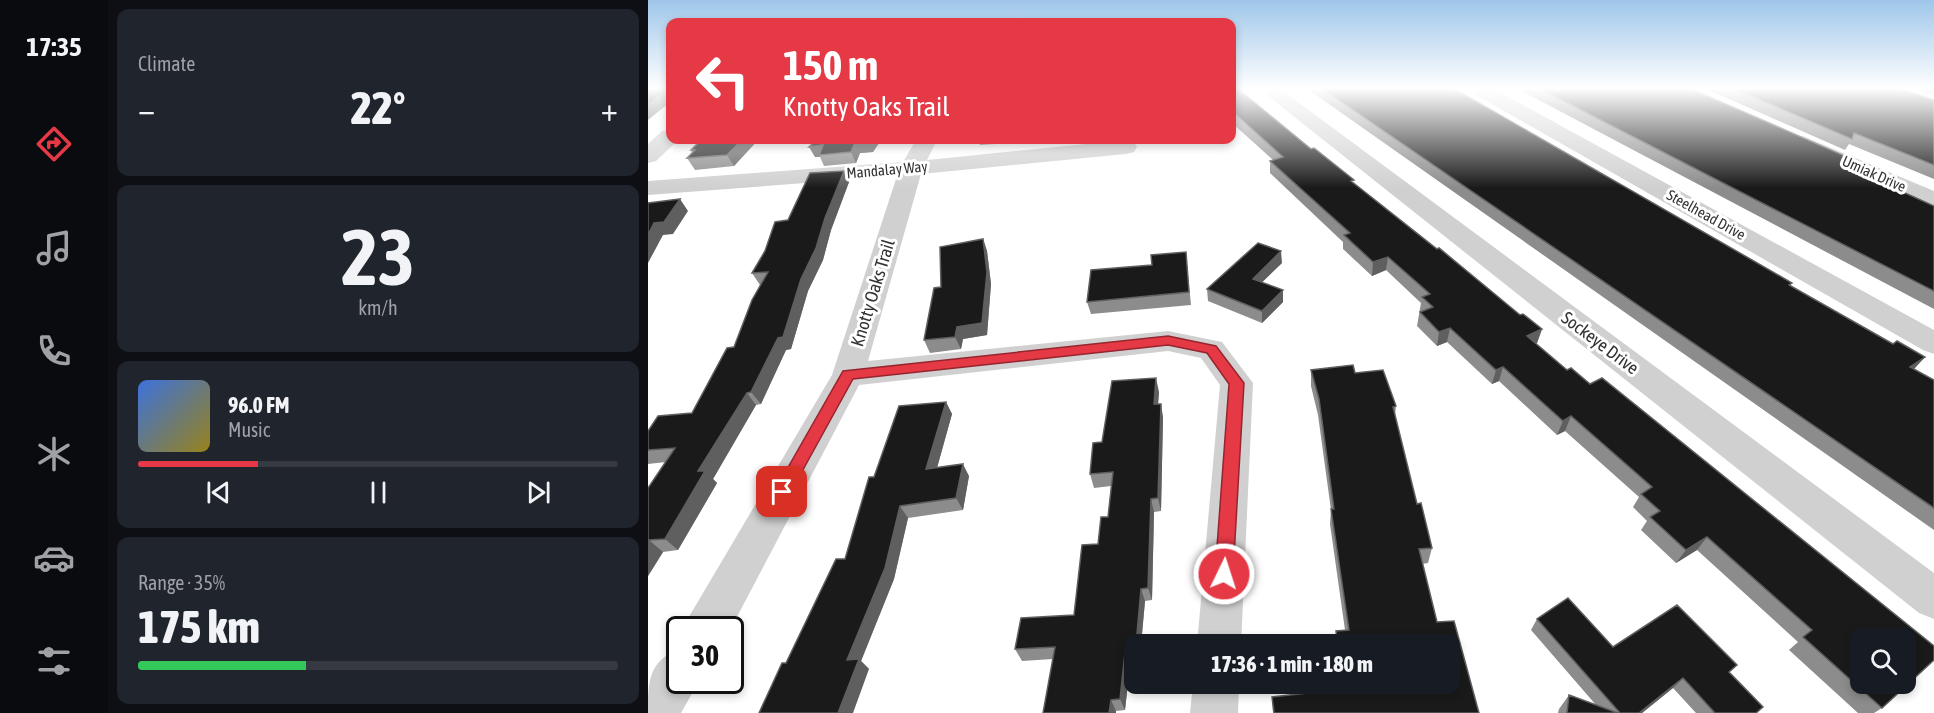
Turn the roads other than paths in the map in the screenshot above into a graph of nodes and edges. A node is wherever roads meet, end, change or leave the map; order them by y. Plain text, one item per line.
1 (1310, 121) edge
2 (1538, 121) edge
3 (1781, 131) edge
4 (666, 140) edge
5 (924, 144) edge
6 (1126, 147) dead end
7 (648, 156) edge
8 (911, 168) junction
9 (648, 188) edge
10 (1934, 200) edge
11 (1934, 343) edge
12 (848, 375) junction
13 (1934, 599) edge
14 (714, 616) edge
15 (1220, 634) edge
16 (666, 693) edge
17 (1215, 694) edge
18 (653, 713) edge
19 (1214, 713) edge

1 - 13 street, Sockeye Drive
2 - 11 street, Steelhead Drive
3 - 10 street, Umiak Drive
4 - 7 street
5 - 8 street, Knotty Oaks Trail
6 - 8 street, Mandalay Way
8 - 9 street, Mandalay Way
8 - 12 street, Knotty Oaks Trail
12 - 14 street, Knotty Oaks Trail
12 - 15 street
16 - 18 street
17 - 19 street

